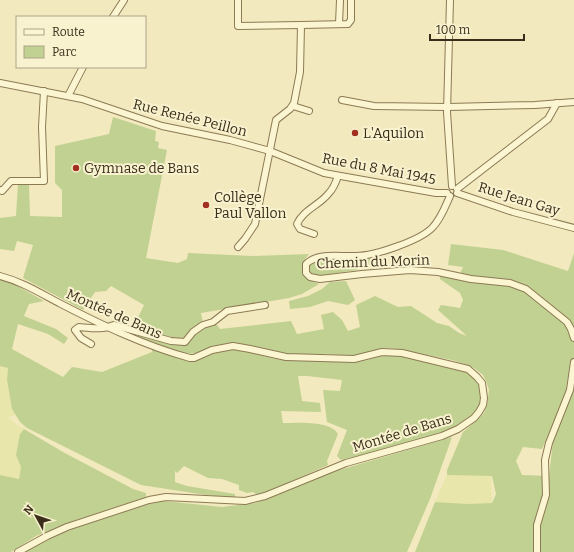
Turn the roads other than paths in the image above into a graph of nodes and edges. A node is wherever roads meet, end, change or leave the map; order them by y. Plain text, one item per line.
1 (124, 0) edge
2 (238, 0) edge
3 (340, 0) edge
4 (351, 0) edge
5 (450, 0) edge
6 (114, 16) edge
7 (339, 24) junction
8 (301, 25) junction
9 (82, 68) edge
10 (0, 83) edge
11 (44, 91) junction
12 (68, 96) junction
13 (342, 100) dead end
14 (574, 102) edge
15 (556, 104) junction
16 (292, 106) junction
17 (448, 107) junction
18 (310, 111) dead end
19 (270, 151) junction
20 (284, 157) joint
21 (338, 176) junction
22 (455, 189) junction
23 (0, 190) edge
24 (449, 195) junction
25 (574, 228) edge
26 (314, 234) dead end
27 (238, 247) dead end
28 (0, 276) edge
29 (265, 305) dead end
30 (109, 327) junction
31 (574, 338) edge
32 (91, 344) dead end
33 (574, 362) edge
34 (18, 552) edge
35 (537, 552) edge

1 - 6 street
2 - 8 street
3 - 7 street
4 - 7 street
5 - 17 street
7 - 8 street
8 - 16 street
9 - 12 street
10 - 11 street, Rue Renée Peillon
11 - 12 street, Rue Renée Peillon
11 - 23 street
12 - 19 street, Rue Renée Peillon
13 - 17 street
14 - 15 street
15 - 17 street
15 - 22 street
16 - 18 street
16 - 19 street
17 - 22 street
19 - 20 street, Rue Renée Peillon
19 - 27 street
20 - 21 street, Rue du 8 Mai 1945
21 - 24 street, Rue du 8 Mai 1945
21 - 26 street
22 - 24 street
22 - 24 street
22 - 25 street, Rue Jean Gay
24 - 31 street, Chemin du Morin
28 - 30 street, Montée de Bans
29 - 30 street
30 - 32 street
30 - 34 street, Montée de Bans
33 - 35 street

